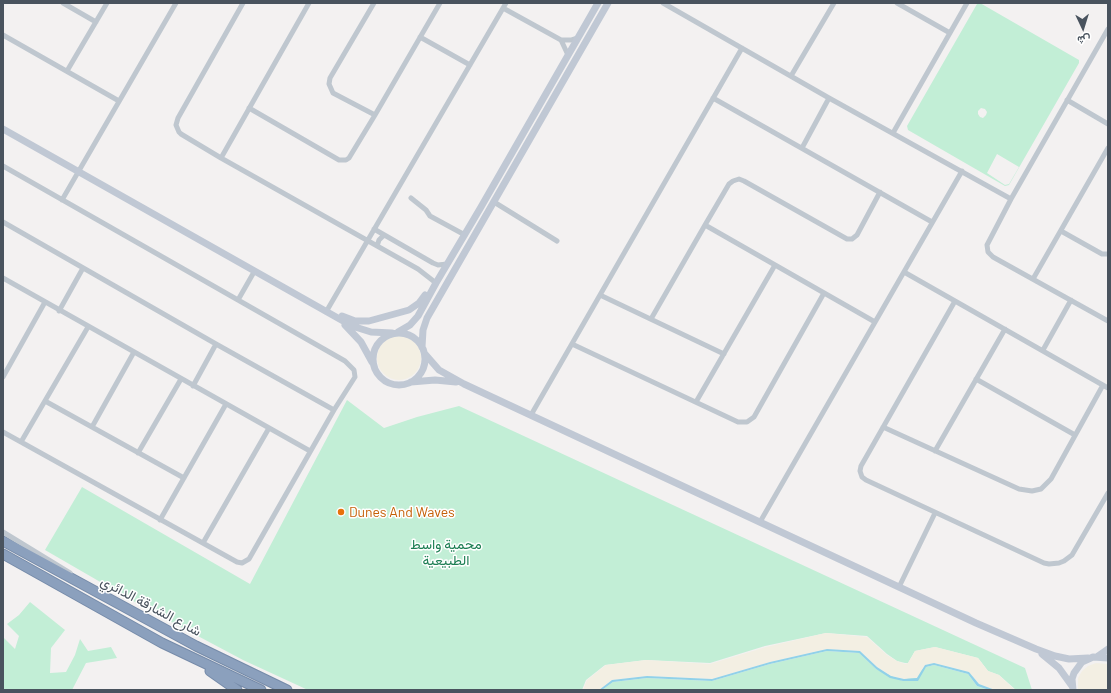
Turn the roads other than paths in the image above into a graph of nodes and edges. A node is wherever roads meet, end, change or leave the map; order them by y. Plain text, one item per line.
1 (63, 3) edge
2 (107, 3) edge
3 (176, 3) edge
4 (243, 3) edge
5 (309, 3) edge
6 (374, 3) edge
7 (440, 3) edge
8 (598, 3) edge
9 (608, 3) edge
10 (663, 3) edge
11 (834, 3) edge
12 (897, 3) edge
13 (967, 3) edge
14 (505, 6) edge
15 (96, 22) junction
16 (1108, 30) edge
17 (950, 33) junction
18 (3, 35) edge
19 (420, 37) junction
20 (578, 38) junction
21 (561, 40) junction
22 (742, 48) junction
23 (568, 55) junction
24 (470, 65) junction
25 (67, 71) junction
26 (791, 76) junction
27 (714, 98) junction
28 (829, 98) junction
29 (1067, 100) junction
30 (119, 101) junction
31 (249, 108) junction
32 (375, 115) junction
33 (1108, 124) edge
34 (3, 129) edge
35 (893, 133) junction
36 (802, 148) junction
37 (1108, 148) edge
38 (221, 158) junction
39 (3, 166) edge
40 (962, 171) junction
41 (78, 172) junction
42 (880, 192) junction
43 (411, 198) dead end
44 (1011, 199) junction
45 (62, 200) junction
46 (494, 202) junction
47 (481, 207) junction
48 (3, 222) edge
49 (932, 222) junction
50 (705, 225) junction
51 (374, 229) junction
52 (1061, 231) junction
53 (384, 235) junction
54 (465, 235) junction
55 (475, 235) junction
56 (557, 240) dead end
57 (367, 241) junction
58 (377, 246) junction
59 (1108, 254) edge
60 (447, 264) junction
61 (775, 265) junction
62 (83, 268) junction
63 (254, 272) junction
64 (904, 272) junction
65 (3, 278) edge
66 (1033, 279) junction
67 (434, 285) junction
68 (824, 293) junction
69 (600, 295) junction
70 (238, 300) junction
71 (1070, 300) junction
72 (955, 301) junction
73 (45, 302) junction
74 (59, 311) junction
75 (327, 312) junction
76 (338, 318) junction
77 (651, 319) junction
78 (1108, 321) edge
79 (875, 322) junction
80 (88, 327) junction
81 (1005, 329) junction
82 (395, 333) junction
83 (216, 344) junction
84 (572, 344) junction
85 (424, 350) junction
86 (1043, 350) junction
87 (134, 352) junction
88 (724, 354) junction
89 (373, 364) junction
90 (3, 377) edge
91 (181, 379) junction
92 (976, 379) junction
93 (410, 383) junction
94 (464, 384) junction
95 (193, 386) junction
96 (1106, 387) edge
97 (45, 401) junction
98 (696, 402) junction
99 (226, 404) junction
100 (334, 410) junction
101 (531, 415) junction
102 (92, 427) junction
103 (883, 427) junction
104 (268, 428) junction
105 (3, 432) edge
106 (1075, 435) junction
107 (21, 442) junction
108 (310, 451) junction
109 (935, 451) junction
110 (138, 453) junction
111 (184, 478) junction
112 (1108, 493) edge
113 (935, 513) junction
114 (160, 520) junction
115 (760, 522) junction
116 (3, 532) edge
117 (3, 541) edge
118 (203, 543) junction
119 (3, 554) edge
120 (899, 587) junction
121 (102, 596) junction
122 (1036, 649) junction
123 (1108, 649) edge
124 (1098, 656) junction
125 (1088, 658) junction
126 (1108, 658) edge
127 (204, 664) junction
128 (1073, 688) edge
129 (237, 690) edge
130 (261, 690) edge
131 (288, 690) edge

1 - 15 street
2 - 15 street
3 - 30 street
4 - 38 street
5 - 31 street
6 - 32 street
7 - 19 street
8 - 20 main road
9 - 46 main road
10 - 22 street
11 - 26 street
12 - 17 street
13 - 17 street
14 - 21 street
14 - 24 street
15 - 25 street
16 - 29 street
17 - 35 street
18 - 25 street
19 - 24 street
19 - 32 street
20 - 21 street
20 - 23 main road
21 - 23 street
22 - 26 street
22 - 27 street
23 - 47 main road
24 - 51 street
25 - 30 street
26 - 28 street
27 - 36 street
27 - 69 street
28 - 35 street
28 - 36 street
29 - 33 street
29 - 44 street
30 - 41 street
31 - 32 street
31 - 38 street
34 - 41 main road
35 - 40 street
36 - 42 street
37 - 52 street
38 - 57 street
39 - 45 street
40 - 44 street
40 - 49 street
41 - 45 street
41 - 63 main road
42 - 49 street
42 - 50 street
43 - 54 street
44 - 66 street
45 - 70 street
46 - 55 main road
46 - 56 street
47 - 54 main road
47 - 55 main road
48 - 62 street
49 - 64 street
50 - 61 street
50 - 77 street
51 - 53 street
51 - 57 street
52 - 59 street
52 - 66 street
53 - 58 street
53 - 60 street
54 - 60 main road
55 - 85 main road
57 - 58 street
57 - 75 street
58 - 67 street
60 - 67 main road
61 - 68 street
61 - 88 street
62 - 74 street
62 - 83 street
63 - 70 street
63 - 75 main road
64 - 72 street
64 - 79 street
65 - 73 street
66 - 71 street
67 - 75 main road
67 - 82 main road
68 - 79 street
68 - 98 street
69 - 77 street
69 - 84 street
70 - 100 street
71 - 78 street
71 - 86 street
72 - 81 street
72 - 103 street
73 - 74 street
73 - 90 street
74 - 80 street
75 - 76 main road
76 - 82 main road
76 - 89 main road
77 - 88 street
79 - 115 street
80 - 87 street
80 - 97 street
81 - 86 street
81 - 92 street
82 - 85 main road
82 - 89 main road
83 - 95 street
83 - 100 street
84 - 98 street
84 - 101 street
85 - 93 main road
85 - 94 main road
86 - 96 street
87 - 91 street
87 - 102 street
88 - 98 street
89 - 93 main road
91 - 95 street
91 - 110 street
92 - 106 street
92 - 109 street
93 - 94 main road
94 - 101 main road
95 - 99 street
96 - 106 street
97 - 102 street
97 - 107 street
99 - 104 street
99 - 111 street
100 - 108 street
101 - 115 main road
102 - 110 street
103 - 109 street
103 - 113 street
104 - 108 street
104 - 118 street
105 - 107 street
106 - 109 street
107 - 114 street
108 - 118 street
110 - 111 street
111 - 114 street
112 - 113 street
113 - 120 street
114 - 118 street
115 - 120 main road
116 - 121 street
117 - 121 highway, شارع الشارقة الدائري
119 - 127 highway, شارع الشارقة الدائري
120 - 122 main road
121 - 131 highway, شارع الشارقة الدائري
122 - 125 main road
122 - 128 main road
123 - 124 main road
124 - 125 main road
124 - 126 main road
125 - 128 main road
127 - 129 highway
127 - 130 highway, شارع الشارقة الدائري

